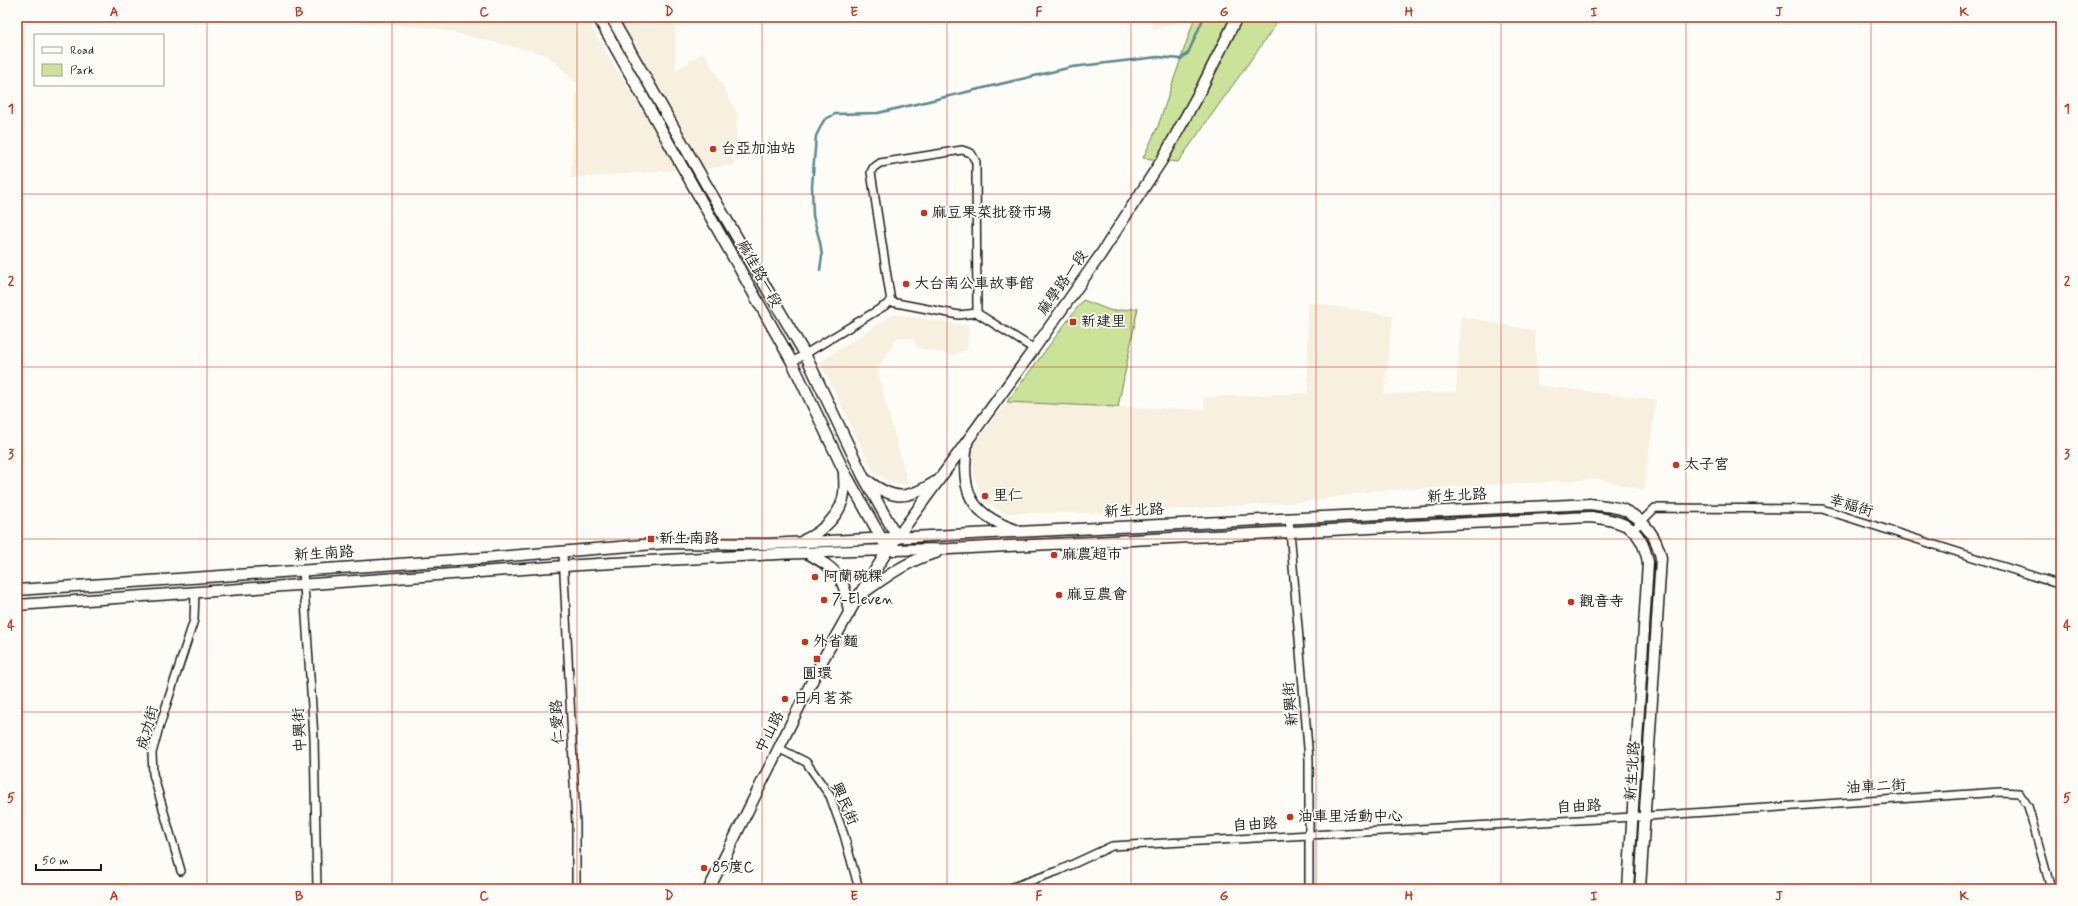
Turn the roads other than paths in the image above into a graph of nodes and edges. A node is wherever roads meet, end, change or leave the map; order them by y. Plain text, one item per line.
1 (598, 17) edge
2 (611, 17) edge
3 (1237, 17) edge
4 (891, 302) junction
5 (977, 313) junction
6 (1034, 349) junction
7 (805, 354) junction
8 (792, 362) junction
9 (967, 442) junction
10 (844, 471) junction
11 (864, 476) junction
12 (938, 480) junction
13 (1289, 518) junction
14 (1642, 521) junction
15 (1633, 530) junction
16 (1022, 532) junction
17 (1289, 532) junction
18 (881, 537) junction
19 (897, 537) junction
20 (799, 542) junction
21 (950, 549) junction
22 (888, 550) junction
23 (563, 553) junction
24 (807, 553) junction
25 (563, 566) junction
26 (303, 571) junction
27 (304, 585) junction
28 (2061, 585) edge
29 (17, 590) edge
30 (195, 592) junction
31 (859, 595) junction
32 (17, 605) edge
33 (849, 614) junction
34 (778, 748) junction
35 (1645, 816) junction
36 (1633, 817) junction
37 (1310, 834) junction
38 (181, 871) dead end
39 (317, 889) edge
40 (576, 889) edge
41 (709, 889) edge
42 (859, 889) edge
43 (1007, 889) edge
44 (1309, 889) edge
45 (1628, 889) edge
46 (1640, 889) edge
47 (2051, 889) edge

1 - 8 main road, 麻佳路一段
2 - 7 main road, 麻佳路一段
3 - 6 main road, 麻學路一段
4 - 5 street
4 - 5 street
4 - 7 street
5 - 6 street
6 - 9 main road, 麻學路一段
7 - 8 street
7 - 11 main road, 麻佳路一段
8 - 10 main road, 麻佳路一段
9 - 12 main road, 麻學路一段
9 - 16 main road
10 - 18 main road, 麻佳路一段
10 - 20 main road
11 - 12 main road
11 - 19 main road, 麻佳路一段
12 - 19 main road, 麻學路一段
13 - 14 main road, 新生北路
13 - 16 main road, 新生北路
13 - 17 street, 新興街
14 - 15 street, 幸福街
14 - 28 street, 幸福街
14 - 35 main road, 新生北路
15 - 17 main road, 新生北路
15 - 36 main road, 新生北路
16 - 19 main road, 新生北路
17 - 21 main road, 新生北路
17 - 37 street, 新興街
18 - 19 main road, 新生南路
18 - 20 main road, 新生南路
18 - 22 main road, 麻佳路一段
19 - 22 main road, 麻學路一段
20 - 23 main road, 新生南路
21 - 22 main road, 新生北路
21 - 31 main road
22 - 24 main road, 新生南路
22 - 31 main road, 中山路
23 - 25 street, 仁愛路
23 - 26 main road, 新生南路
24 - 25 main road, 新生南路
24 - 33 main road
25 - 27 main road, 新生南路
25 - 40 street, 仁愛路
26 - 27 street, 中興街
26 - 29 main road, 新生南路
27 - 30 main road, 新生南路
27 - 39 street, 中興街
30 - 32 main road, 新生南路
30 - 38 street, 成功街
31 - 33 main road, 中山路
33 - 34 main road, 中山路
34 - 41 main road, 中山路
34 - 42 street, 興民街
35 - 36 street, 油車二街
35 - 46 main road, 新生北路
35 - 47 street, 油車二街
36 - 37 street, 自由路
36 - 45 main road, 新生北路
37 - 43 street, 自由路
37 - 44 street, 新興街

